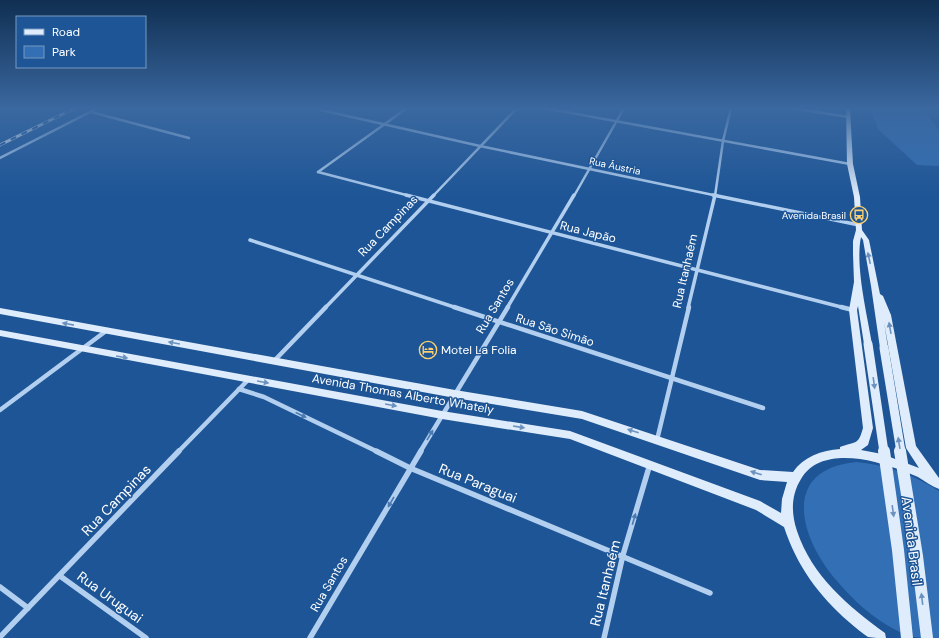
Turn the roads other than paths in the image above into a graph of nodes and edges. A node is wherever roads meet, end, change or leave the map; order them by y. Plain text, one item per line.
1 (40, 138) edge
2 (366, 138) edge
3 (444, 138) edge
4 (488, 138) edge
5 (607, 138) edge
6 (701, 138) edge
7 (724, 138) edge
8 (849, 138) edge
9 (723, 142) junction
10 (480, 146) junction
11 (0, 158) edge
12 (850, 164) junction
13 (589, 169) junction
14 (715, 195) junction
15 (428, 200) junction
16 (859, 228) junction
17 (552, 233) junction
18 (250, 240) dead end
19 (698, 268) junction
20 (356, 275) junction
21 (858, 282) junction
22 (875, 286) junction
23 (853, 310) junction
24 (0, 311) edge
25 (498, 322) junction
26 (106, 331) junction
27 (0, 333) edge
28 (83, 350) junction
29 (274, 361) junction
30 (671, 378) junction
31 (248, 380) junction
32 (239, 390) junction
33 (455, 394) junction
34 (763, 408) dead end
35 (0, 410) edge
36 (442, 415) junction
37 (657, 440) junction
38 (830, 454) junction
39 (650, 464) junction
40 (410, 468) junction
41 (794, 476) junction
42 (938, 483) edge
43 (788, 523) junction
44 (623, 556) junction
45 (60, 576) junction
46 (0, 587) edge
47 (710, 593) dead end
48 (28, 608) junction
49 (0, 636) edge
50 (146, 638) edge
51 (310, 638) edge
52 (604, 638) edge
53 (880, 638) edge
54 (907, 638) edge
55 (927, 638) edge

1 - 11 street
2 - 15 street, Rua Japão
3 - 10 street, Rua Áustria
4 - 10 street, Rua Campinas
5 - 13 street, Rua Santos
6 - 9 street
7 - 9 street, Rua Itanhaém
8 - 12 main road, Avenida Brasil
9 - 12 street
9 - 14 street, Rua Itanhaém
10 - 13 street, Rua Áustria
10 - 15 street, Rua Campinas
12 - 16 main road, Avenida Brasil
13 - 14 street, Rua Áustria
13 - 17 street, Rua Santos
14 - 16 street, Rua Áustria
14 - 19 street, Rua Itanhaém
15 - 17 street, Rua Japão
15 - 20 street, Rua Campinas
16 - 21 main road, Avenida Brasil
22 -> 16 main road, Avenida Brasil
17 - 19 street, Rua Japão
17 - 25 street, Rua Santos
18 - 20 street, Rua São Simão
19 - 23 street, Rua Japão
19 - 30 street, Rua Itanhaém
20 - 25 street, Rua São Simão
20 - 29 street, Rua Campinas
21 - 23 main road, Avenida Brasil
21 -> 54 main road, Avenida Brasil, bridge
42 -> 22 main road, Avenida Brasil
55 -> 22 main road, Avenida Brasil, bridge
23 - 38 main road, Avenida Brasil
26 -> 24 main road, Avenida Thomas Alberto Whately
25 - 30 street, Rua São Simão
25 - 33 street, Rua Santos
26 - 28 street
29 -> 26 main road, Avenida Thomas Alberto Whately
27 - 28 main road, Avenida Thomas Alberto Whately
28 -> 31 main road, Avenida Thomas Alberto Whately
28 - 35 street
29 - 33 main road, Avenida Thomas Alberto Whately
30 - 34 street, Rua São Simão
30 - 37 street, Rua Itanhaém
31 - 32 street, Rua Campinas
31 -> 36 main road, Avenida Thomas Alberto Whately
32 -> 40 street, Rua Paraguai
32 - 45 street, Rua Campinas
33 - 36 street, Rua Santos
37 -> 33 main road, Avenida Thomas Alberto Whately
36 -> 39 main road, Avenida Thomas Alberto Whately
40 -> 36 street, Rua Santos
41 -> 37 main road, Avenida Thomas Alberto Whately
38 - 41 main road
38 - 42 main road
39 - 43 main road, Avenida Thomas Alberto Whately
44 -> 39 street, Rua Itanhaém
40 - 44 street, Rua Paraguai
40 -> 51 street, Rua Santos
41 - 43 main road
43 - 53 main road
44 - 47 street, Rua Paraguai
44 - 52 street, Rua Itanhaém
45 - 48 street, Rua Campinas
45 - 50 street, Rua Uruguai
46 - 48 street
48 - 49 street, Rua Campinas

